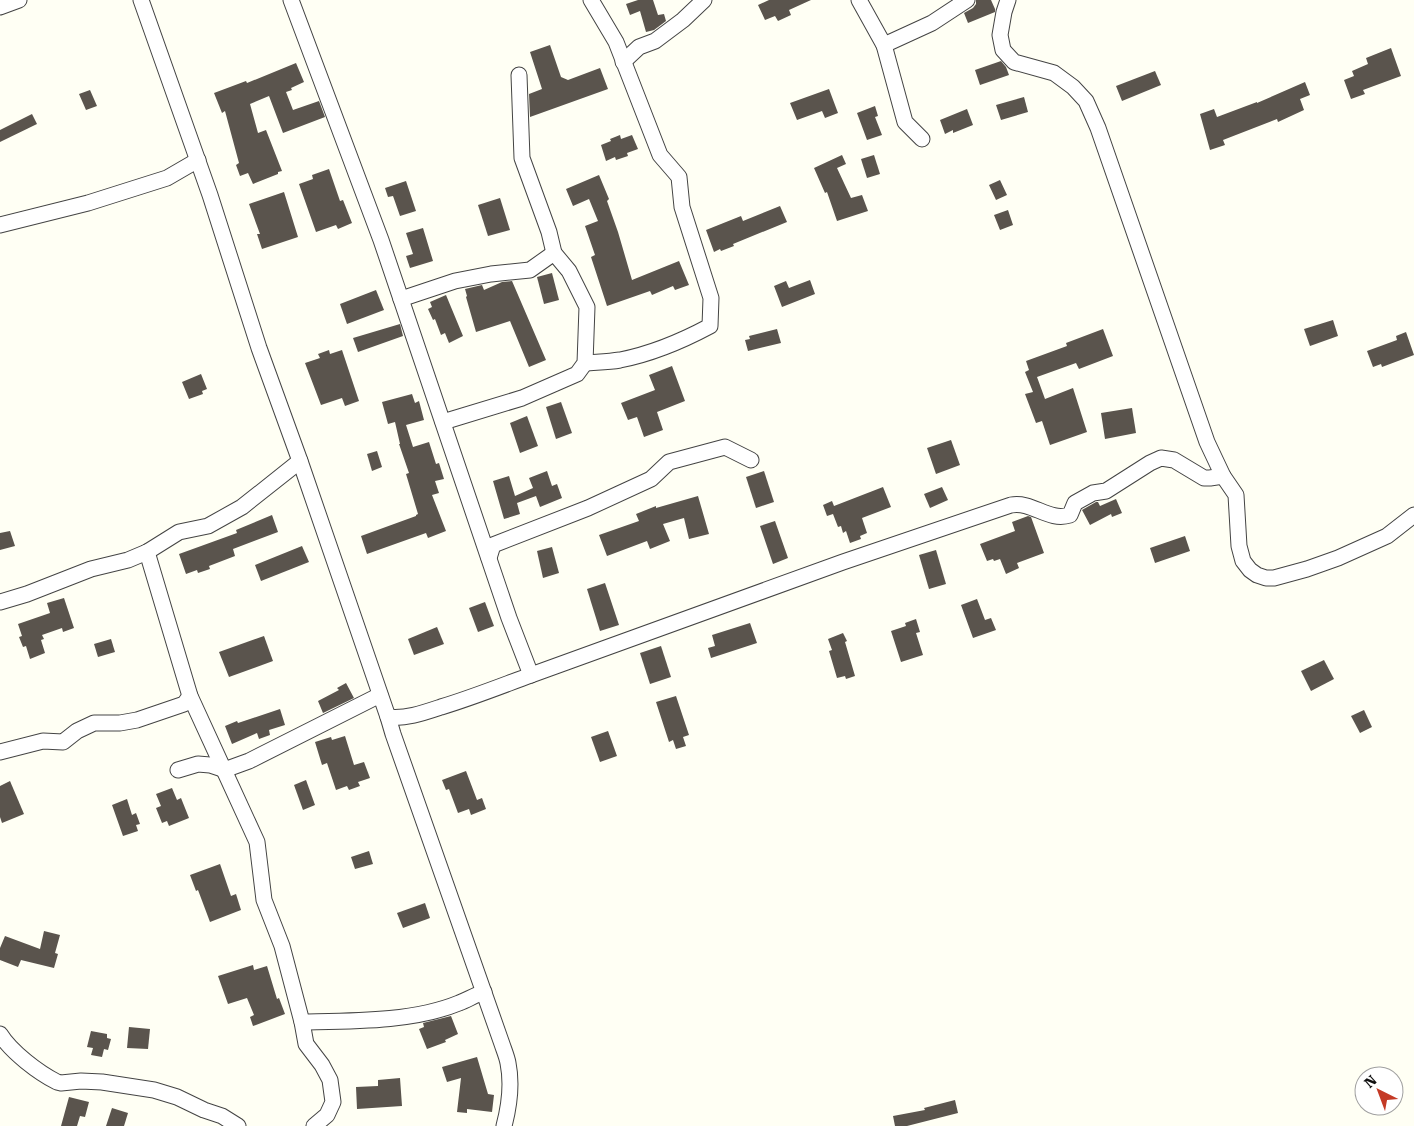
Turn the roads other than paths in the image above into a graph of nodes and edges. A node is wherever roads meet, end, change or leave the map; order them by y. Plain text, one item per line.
1 (19, 0) edge
2 (141, 0) edge
3 (291, 0) edge
4 (591, 0) edge
5 (704, 0) edge
6 (859, 0) edge
7 (967, 0) edge
8 (1008, 0) edge
9 (0, 7) edge
10 (884, 46) junction
11 (623, 62) junction
12 (519, 75) dead end
13 (922, 139) dead end
14 (198, 160) junction
15 (0, 225) edge
16 (554, 253) junction
17 (401, 299) junction
18 (585, 363) junction
19 (442, 422) junction
20 (751, 460) dead end
21 (300, 461) junction
22 (1223, 476) junction
23 (1414, 515) edge
24 (147, 552) junction
25 (489, 558) junction
26 (0, 602) edge
27 (531, 675) junction
28 (380, 695) junction
29 (190, 696) junction
30 (388, 717) junction
31 (0, 752) edge
32 (224, 769) junction
33 (178, 770) dead end
34 (484, 992) junction
35 (302, 1022) junction
36 (0, 1034) edge
37 (6, 1048) edge
38 (238, 1126) edge
39 (314, 1126) edge
40 (504, 1126) edge

1 - 9 street
2 - 14 street
3 - 17 street
4 - 11 street
5 - 11 street
6 - 10 street
7 - 10 street
8 - 22 street
10 - 13 street
11 - 18 street
12 - 16 street
14 - 15 street
14 - 21 street
16 - 17 street
16 - 18 street
17 - 19 street
18 - 19 street
19 - 25 street
20 - 25 street
21 - 24 street
21 - 28 street
22 - 23 street
22 - 27 street
24 - 26 street
24 - 29 street
25 - 27 street
27 - 30 street
28 - 30 street
28 - 32 street
29 - 31 street
29 - 32 street
30 - 34 street
32 - 33 street
32 - 35 street
34 - 35 street
34 - 40 street
35 - 39 street
36 - 37 street
37 - 38 street

